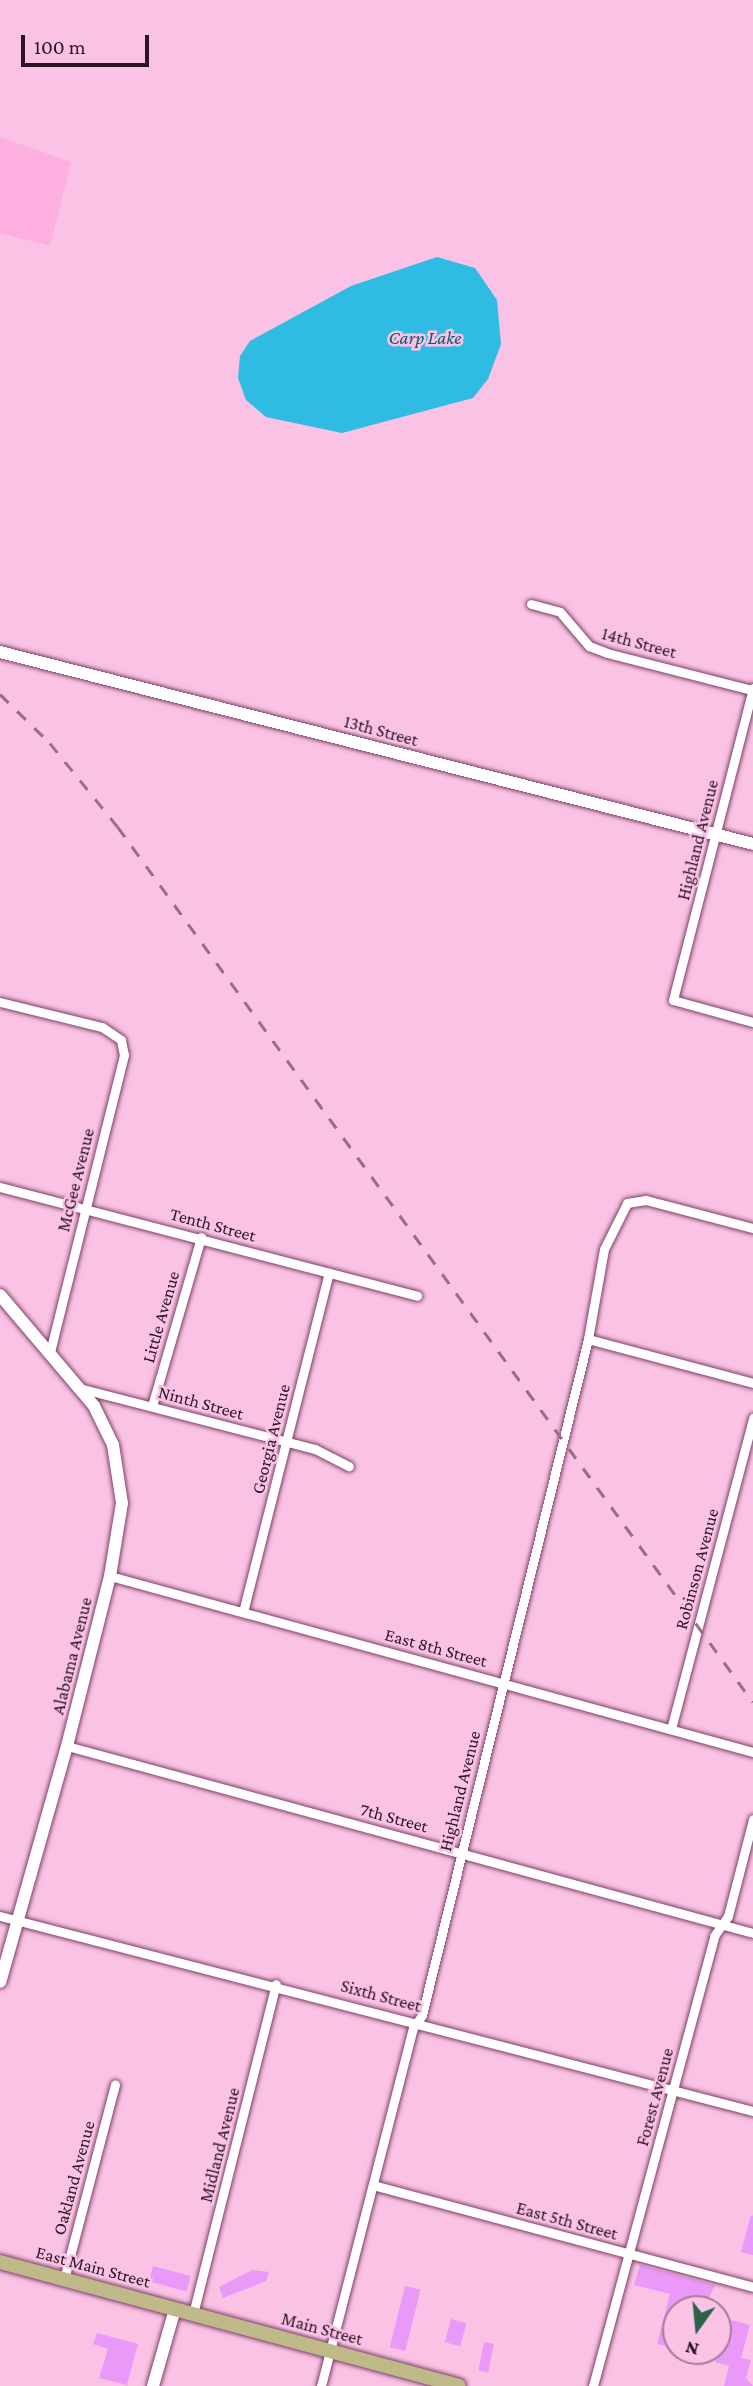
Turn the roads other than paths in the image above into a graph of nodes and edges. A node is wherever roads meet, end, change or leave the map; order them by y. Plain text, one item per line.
1 (531, 604) dead end
2 (0, 652) edge
3 (753, 689) edge
4 (716, 834) junction
5 (753, 844) edge
6 (0, 1002) edge
7 (753, 1022) edge
8 (0, 1187) edge
9 (86, 1209) junction
10 (753, 1227) edge
11 (201, 1237) junction
12 (329, 1273) junction
13 (0, 1295) edge
14 (417, 1296) dead end
15 (588, 1339) junction
16 (50, 1351) junction
17 (753, 1383) edge
18 (83, 1389) junction
19 (152, 1406) junction
20 (753, 1418) edge
21 (286, 1442) junction
22 (349, 1466) dead end
23 (110, 1576) junction
24 (243, 1612) junction
25 (502, 1682) junction
26 (671, 1729) junction
27 (67, 1745) junction
28 (753, 1752) edge
29 (753, 1819) edge
30 (461, 1853) junction
31 (0, 1916) edge
32 (18, 1921) junction
33 (722, 1925) junction
34 (753, 1933) edge
35 (0, 1982) edge
36 (276, 1984) junction
37 (418, 2021) junction
38 (115, 2085) dead end
39 (673, 2090) junction
40 (753, 2110) edge
41 (373, 2185) junction
42 (629, 2253) junction
43 (0, 2262) edge
44 (64, 2280) junction
45 (753, 2287) edge
46 (175, 2309) junction
47 (193, 2314) junction
48 (330, 2351) junction
49 (153, 2386) edge
50 (321, 2386) edge
51 (459, 2386) edge
52 (593, 2386) edge

1 - 3 street, 14th Street
2 - 4 street, 13th Street
3 - 4 street, Highland Avenue
4 - 5 street, 13th Street
4 - 7 street, Highland Avenue
6 - 9 street, McGee Avenue
8 - 9 street, Tenth Street
9 - 11 street, Tenth Street
9 - 16 street, McGee Avenue
10 - 15 street, Highland Avenue
11 - 12 street, Tenth Street
11 - 19 street, Little Avenue
12 - 14 street, Tenth Street
12 - 21 street, Georgia Avenue
13 - 16 street, Alabama Avenue
15 - 17 street
15 - 25 street, Highland Avenue
16 - 18 street, Alabama Avenue
18 - 19 street, Ninth Street
18 - 23 street, Alabama Avenue
19 - 21 street, Ninth Street
20 - 26 street, Robinson Avenue
21 - 22 street, Ninth Street
21 - 24 street, Georgia Avenue
23 - 24 street, East 8th Street
23 - 27 street, Alabama Avenue
24 - 25 street, East 8th Street
25 - 26 street, East 8th Street
25 - 30 street, Highland Avenue
26 - 28 street, East 8th Street
27 - 30 street, 7th Street
27 - 32 street, Alabama Avenue
29 - 33 street, Forest Avenue
30 - 33 street, 7th Street
30 - 37 street, Highland Avenue
31 - 32 street, Sixth Street
32 - 35 street, Alabama Avenue
32 - 36 street, Sixth Street
33 - 34 street, 7th Street
33 - 39 street, Forest Avenue
36 - 37 street, Sixth Street
36 - 47 street, Midland Avenue
37 - 39 street, Sixth Street
37 - 41 street, Highland Avenue
38 - 44 street, Oakland Avenue
39 - 40 street, Sixth Street
39 - 42 street, Forest Avenue
41 - 42 street, East 5th Street
41 - 48 street, Highland Avenue
42 - 45 street, East 5th Street
42 - 52 street, Forest Avenue
43 - 44 main road, East Main Street
44 - 46 main road, East Main Street
46 - 47 main road, Main Street
46 - 49 street
47 - 48 main road, Main Street
48 - 50 street, Highland Avenue
48 - 51 main road, Main Street

